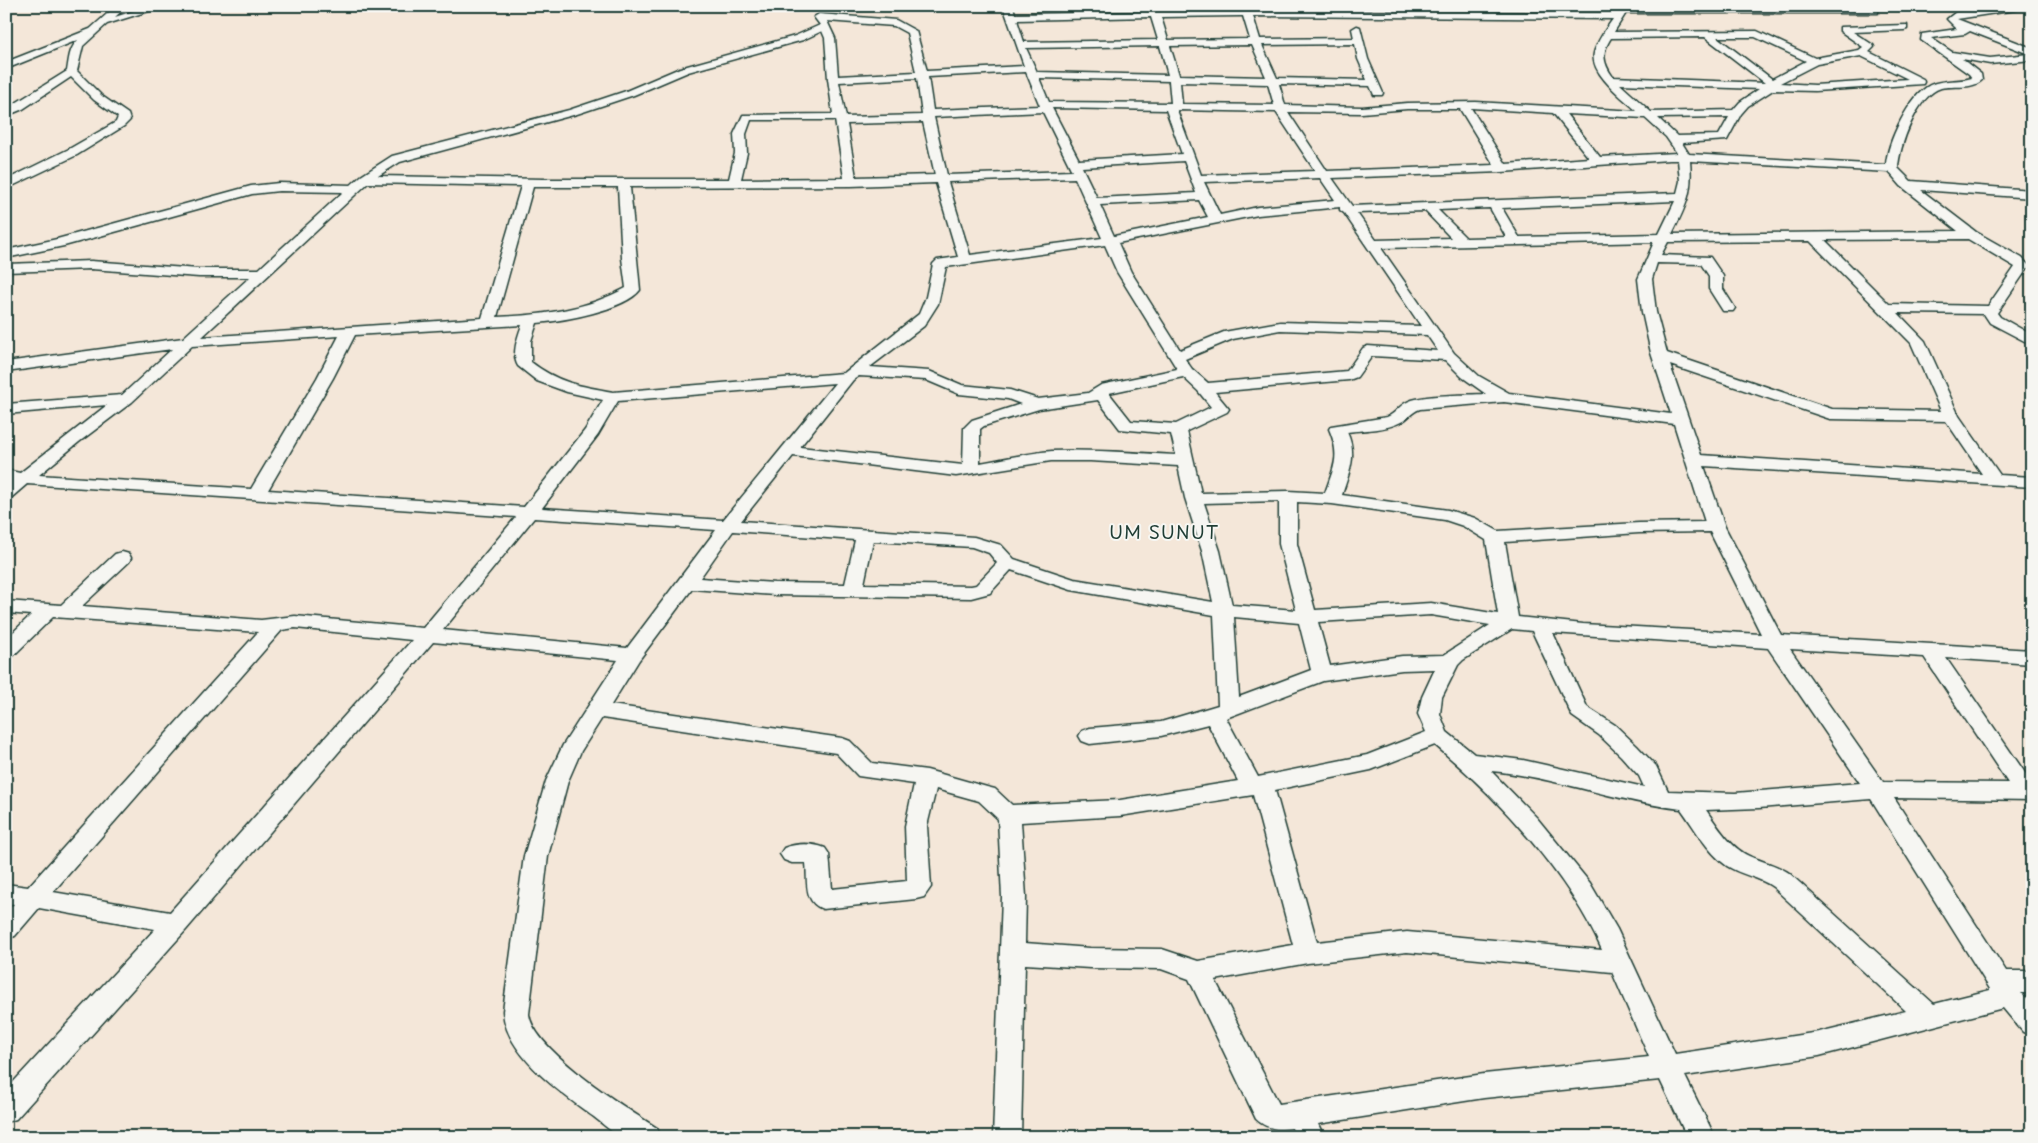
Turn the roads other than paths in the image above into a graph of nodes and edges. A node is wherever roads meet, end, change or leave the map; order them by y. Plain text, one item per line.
1 (122, 6) edge
2 (160, 6) edge
3 (830, 6) edge
4 (1008, 6) edge
5 (2022, 6) edge
6 (1246, 9) edge
7 (1353, 9) edge
8 (1624, 11) edge
9 (1155, 13) junction
10 (1878, 13) edge
11 (1955, 16) junction
12 (1012, 17) junction
13 (822, 21) junction
14 (97, 27) junction
15 (1904, 27) junction
16 (1609, 35) junction
17 (1708, 35) junction
18 (1926, 40) junction
19 (1359, 41) junction
20 (1162, 42) junction
21 (1256, 42) junction
22 (1020, 45) junction
23 (2032, 52) edge
24 (1862, 53) junction
25 (1946, 53) junction
26 (2032, 57) edge
27 (1814, 62) junction
28 (6, 66) edge
29 (72, 72) junction
30 (1032, 72) junction
31 (921, 73) junction
32 (1174, 77) junction
33 (832, 79) junction
34 (1610, 80) junction
35 (1273, 81) junction
36 (1920, 82) junction
37 (1374, 83) junction
38 (1772, 85) junction
39 (1932, 88) junction
40 (1463, 105) junction
41 (1174, 106) junction
42 (1046, 107) junction
43 (1385, 107) junction
44 (1280, 109) junction
45 (1557, 110) junction
46 (6, 113) edge
47 (1736, 113) junction
48 (1648, 115) junction
49 (928, 116) junction
50 (841, 119) junction
51 (1674, 140) junction
52 (1684, 156) junction
53 (1188, 157) junction
54 (1597, 161) junction
55 (1502, 168) junction
56 (1077, 169) junction
57 (1892, 169) junction
58 (1322, 174) junction
59 (365, 179) junction
60 (1197, 179) junction
61 (942, 180) junction
62 (851, 182) junction
63 (734, 183) junction
64 (528, 184) junction
65 (624, 184) junction
66 (6, 185) edge
67 (1908, 185) junction
68 (354, 189) junction
69 (2032, 194) edge
70 (1203, 196) junction
71 (1683, 197) junction
72 (1093, 202) junction
73 (1494, 204) junction
74 (1344, 206) junction
75 (1428, 206) junction
76 (1216, 220) junction
77 (1969, 234) junction
78 (1813, 236) junction
79 (1663, 238) junction
80 (1109, 240) junction
81 (1515, 242) junction
82 (1462, 243) junction
83 (1371, 244) junction
84 (6, 254) edge
85 (2032, 258) edge
86 (965, 259) junction
87 (1652, 259) junction
88 (6, 268) edge
89 (263, 273) junction
90 (1728, 308) dead end
91 (1887, 308) junction
92 (1992, 310) junction
93 (531, 320) junction
94 (488, 322) junction
95 (1431, 331) junction
96 (349, 332) junction
97 (2032, 341) edge
98 (188, 342) junction
99 (1449, 356) junction
100 (1660, 356) junction
101 (1176, 357) junction
102 (6, 367) edge
103 (1186, 372) junction
104 (851, 374) junction
105 (1204, 388) junction
106 (1100, 392) junction
107 (613, 397) junction
108 (1504, 397) junction
109 (126, 399) junction
110 (1037, 404) junction
111 (6, 409) edge
112 (1951, 416) junction
113 (1680, 420) junction
114 (1178, 429) junction
115 (790, 451) junction
116 (1694, 460) junction
117 (1186, 461) junction
118 (971, 470) junction
119 (15, 477) edge
120 (1994, 479) junction
121 (2032, 482) edge
122 (6, 493) edge
123 (257, 494) junction
124 (1288, 496) junction
125 (1194, 498) junction
126 (1332, 499) junction
127 (529, 513) junction
128 (728, 526) junction
129 (1716, 527) junction
130 (866, 536) junction
131 (1495, 537) junction
132 (122, 558) dead end
133 (1007, 563) junction
134 (687, 584) junction
135 (853, 590) junction
136 (6, 607) edge
137 (1224, 610) junction
138 (56, 612) junction
139 (1306, 617) junction
140 (1510, 622) junction
141 (276, 624) junction
142 (1540, 626) junction
143 (427, 636) junction
144 (1774, 641) junction
145 (6, 651) edge
146 (1931, 652) junction
147 (632, 655) junction
148 (2032, 658) edge
149 (1449, 662) junction
150 (1322, 674) junction
151 (597, 710) junction
152 (1221, 712) junction
153 (1090, 736) dead end
154 (1438, 736) junction
155 (1468, 761) junction
156 (927, 778) junction
157 (1257, 786) junction
158 (1877, 790) junction
159 (2029, 792) edge
160 (1660, 798) junction
161 (1688, 801) junction
162 (1009, 814) junction
163 (792, 854) dead end
164 (6, 893) edge
165 (34, 898) junction
166 (177, 923) junction
167 (6, 928) edge
168 (1013, 953) junction
169 (1308, 954) junction
170 (1620, 962) junction
171 (1198, 972) junction
172 (2032, 982) edge
173 (2003, 989) junction
174 (1930, 1016) junction
175 (2032, 1024) edge
176 (1667, 1067) junction
177 (6, 1110) edge
178 (1306, 1126) edge
179 (648, 1137) edge
180 (1007, 1137) edge
181 (1701, 1137) edge

1 - 14 street
2 - 14 street
3 - 13 street
4 - 12 street
5 - 11 street
6 - 7 street
6 - 9 street
6 - 21 street
7 - 8 street
7 - 19 street
8 - 10 street
8 - 16 street
9 - 12 street
9 - 20 street
10 - 15 street
11 - 18 street
11 - 23 street
12 - 22 street
13 - 31 street
13 - 33 street
13 - 59 street
14 - 28 street
14 - 29 street
15 - 18 street
15 - 24 street
16 - 17 street
16 - 34 street
17 - 27 street
17 - 38 street
18 - 25 street
19 - 21 street
19 - 37 street
20 - 21 street
20 - 22 street
20 - 32 street
21 - 35 street
22 - 30 street
24 - 27 street
24 - 36 street
25 - 26 street
25 - 39 street
27 - 38 street
29 - 46 street
29 - 66 street
30 - 31 street
30 - 32 street
30 - 42 street
31 - 33 street
31 - 49 street
32 - 35 street
32 - 41 street
33 - 50 street
34 - 38 street
34 - 48 street
35 - 37 street
35 - 44 street
36 - 38 street
36 - 39 street
37 - 43 street
38 - 47 street
39 - 57 street
40 - 43 street
40 - 45 street
40 - 55 street
41 - 42 street
41 - 44 street
41 - 53 street
42 - 49 street
42 - 56 street
43 - 44 street
44 - 58 street
45 - 48 street
45 - 54 street
47 - 48 street
47 - 51 street
48 - 51 street
49 - 50 street
49 - 61 street
50 - 62 street
50 - 63 street
51 - 52 street
52 - 54 street
52 - 57 street
52 - 71 street
53 - 56 street
53 - 60 street
54 - 55 street
55 - 58 street
56 - 61 street
56 - 72 street
57 - 67 street
58 - 60 street
58 - 74 street
59 - 64 street
59 - 68 street
60 - 70 street
61 - 62 street
61 - 86 street
62 - 63 street
63 - 65 street
64 - 65 street
64 - 94 street
65 - 93 street
67 - 69 street
67 - 77 street
68 - 84 street
68 - 89 street
70 - 72 street
70 - 76 street
71 - 73 street
71 - 79 street
72 - 80 street
73 - 75 street
73 - 81 street
74 - 75 street
74 - 76 street
74 - 83 street
75 - 82 street
76 - 80 street
77 - 78 street
77 - 85 street
77 - 92 street
78 - 79 street
78 - 91 street
79 - 81 street
79 - 87 street
80 - 86 street
80 - 101 street
81 - 82 street
82 - 83 street
83 - 95 street
86 - 104 street
87 - 90 street
87 - 100 street
88 - 89 street
89 - 98 street
91 - 92 street
91 - 112 street
92 - 97 street
93 - 94 street
93 - 107 street
94 - 96 street
95 - 99 street
95 - 101 street
96 - 98 street
96 - 123 street
98 - 102 street
98 - 109 street
99 - 105 street
99 - 108 street
100 - 112 street
100 - 113 street
101 - 103 street
103 - 105 street
103 - 106 street
104 - 107 street
104 - 110 street
104 - 115 street
105 - 114 street
106 - 110 street
106 - 114 street
107 - 127 street
108 - 113 street
108 - 126 street
109 - 111 street
109 - 119 street
110 - 118 street
112 - 120 street
113 - 116 street
114 - 117 street
115 - 118 street
115 - 128 street
116 - 120 street
116 - 129 street
117 - 118 street
117 - 125 street
119 - 122 street
119 - 123 street
120 - 121 street
123 - 127 street
124 - 125 street
124 - 126 street
124 - 139 street
125 - 137 street
126 - 131 street
127 - 128 street
127 - 143 street
128 - 130 street
128 - 134 street
129 - 131 street
129 - 144 street
130 - 133 street
130 - 135 street
131 - 140 street
132 - 138 street
133 - 135 street
133 - 137 street
134 - 135 street
134 - 147 street
136 - 138 street
137 - 139 street
137 - 152 street
138 - 141 street
138 - 145 street
139 - 140 street
139 - 150 street
140 - 142 street
140 - 149 street
141 - 143 street
141 - 165 street
142 - 144 street
142 - 160 street
143 - 147 street
143 - 166 street
144 - 146 street
144 - 158 street
146 - 148 street
146 - 159 street
147 - 151 street
149 - 150 street
149 - 154 street
150 - 152 street
151 - 156 street
151 - 179 street
152 - 153 street
152 - 157 street
154 - 155 street
154 - 157 street
155 - 160 street
155 - 170 street
156 - 162 street
156 - 163 street
157 - 162 street
157 - 169 street
158 - 159 street
158 - 161 street
158 - 173 street
160 - 161 street
161 - 174 street
162 - 168 street
164 - 165 street
165 - 166 street
165 - 167 street
166 - 177 street
168 - 171 street
168 - 180 street
169 - 170 street
169 - 171 street
170 - 176 street
171 - 178 street
172 - 173 street
173 - 174 street
173 - 175 street
174 - 176 street
176 - 178 street
176 - 181 street

